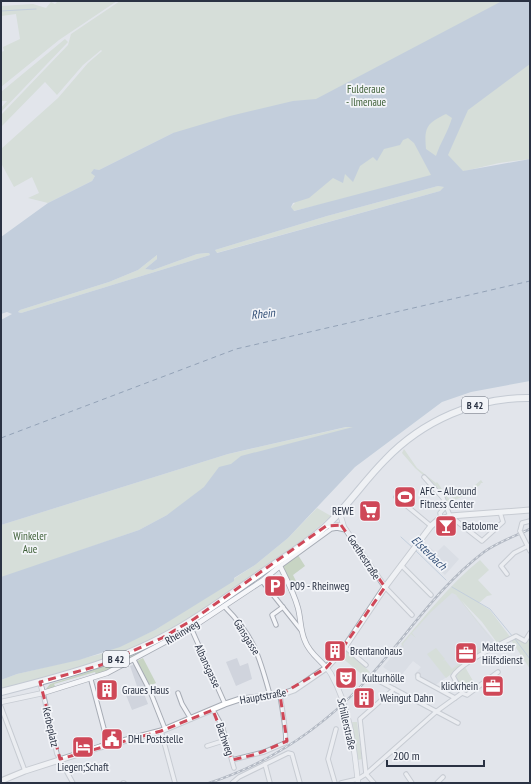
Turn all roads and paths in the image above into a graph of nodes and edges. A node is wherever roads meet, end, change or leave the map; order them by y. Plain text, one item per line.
1 (530, 398) edge
2 (424, 477) dead end
3 (396, 497) dead end
4 (447, 505) junction
5 (530, 510) edge
6 (500, 512) junction
7 (450, 516) junction
8 (338, 517) junction
9 (441, 518) junction
10 (530, 521) edge
11 (326, 526) junction
12 (431, 526) junction
13 (343, 527) junction
14 (529, 548) edge
15 (497, 562) dead end
16 (401, 565) junction
17 (280, 566) junction
18 (501, 566) junction
19 (507, 574) dead end
20 (262, 581) junction
21 (385, 587) junction
22 (431, 595) dead end
23 (222, 602) junction
24 (283, 607) junction
25 (412, 615) dead end
26 (276, 625) dead end
27 (191, 628) junction
28 (301, 630) junction
29 (530, 633) edge
30 (345, 648) junction
31 (134, 660) junction
32 (366, 665) dead end
33 (326, 668) junction
34 (498, 672) dead end
35 (418, 675) dead end
36 (90, 680) junction
37 (379, 681) dead end
38 (40, 682) junction
39 (394, 689) junction
40 (1, 692) edge
41 (178, 693) dead end
42 (462, 693) junction
43 (43, 694) junction
44 (280, 694) junction
45 (270, 695) junction
46 (455, 698) junction
47 (1, 702) edge
48 (225, 704) junction
49 (1, 707) edge
50 (213, 710) junction
51 (437, 711) junction
52 (191, 719) junction
53 (458, 723) dead end
54 (336, 729) dead end
55 (163, 730) junction
56 (226, 740) junction
57 (108, 744) junction
58 (208, 746) dead end
59 (60, 759) junction
60 (232, 760) junction
61 (265, 764) junction
62 (234, 768) dead end
63 (25, 771) junction
64 (366, 774) junction
65 (406, 774) dead end
66 (442, 777) dead end
67 (1, 781) edge
68 (237, 781) edge
69 (358, 781) edge
70 (72, 783) edge
71 (176, 783) edge
72 (232, 783) edge
73 (270, 783) edge
74 (300, 783) edge
75 (334, 783) edge
76 (341, 783) edge
77 (374, 783) edge
78 (412, 783) edge
79 (437, 783) edge

1 - 8 main road, B 42
2 - 4 street
3 - 12 street
4 - 7 street
4 - 9 street
5 - 6 main road, Hauptstraße
6 - 7 main road, Hauptstraße
6 - 7 street
7 - 9 main road, Hauptstraße
8 - 11 main road, B 42
8 - 13 street, Goethestraße
9 - 12 main road, Hauptstraße
10 - 14 street, bridge
11 - 13 street
11 - 23 main road, B 42
12 - 16 main road, Hauptstraße
13 - 17 street, Rheinweg
13 - 21 street, Goethestraße
14 - 18 street
15 - 18 street
16 - 21 main road, Hauptstraße
16 - 22 street
17 - 20 street, Rheinweg
17 - 28 street, Schillerstraße
18 - 19 street
20 - 23 street, Rheinweg
20 - 24 street
21 - 25 street
21 - 30 main road, Hauptstraße
23 - 27 street, Rheinweg
23 - 38 main road, B 42
23 - 45 street, Gänsgasse
24 - 26 street
24 - 28 street
27 - 31 street, Rheinweg
27 - 48 street, Albansgasse
28 - 33 street, Schillerstraße
29 - 42 street
30 - 32 street
30 - 33 main road, Hauptstraße
31 - 36 street, Rheinweg
31 - 55 street
33 - 44 main road, Hauptstraße
33 - 69 street, Schillerstraße
34 - 42 street
35 - 46 street
36 - 43 street, Rheinweg
36 - 57 street
37 - 39 street
38 - 40 main road, B 42
38 - 43 street
39 - 51 street
39 - 64 street
41 - 52 street
42 - 46 street
43 - 47 street, Rheinweg
43 - 59 street, Kerbeplatz
44 - 45 main road, Hauptstraße
44 - 60 street
45 - 48 main road, Hauptstraße
46 - 51 street
48 - 50 main road, Hauptstraße
49 - 63 street
50 - 52 main road, Hauptstraße
50 - 56 street, Bachweg
51 - 53 street
51 - 64 street
52 - 55 main road, Hauptstraße
54 - 75 street
55 - 57 main road, Hauptstraße
55 - 71 street
56 - 58 street
56 - 60 street, Bachweg
57 - 59 main road, Hauptstraße
59 - 63 main road, Hauptstraße
59 - 70 street, Kerbeplatz
60 - 62 street, Bachweg
61 - 68 street
61 - 73 street
61 - 74 street
63 - 67 main road, Hauptstraße
64 - 69 street
64 - 77 street
65 - 78 street
66 - 79 street
68 - 72 street
69 - 76 street

